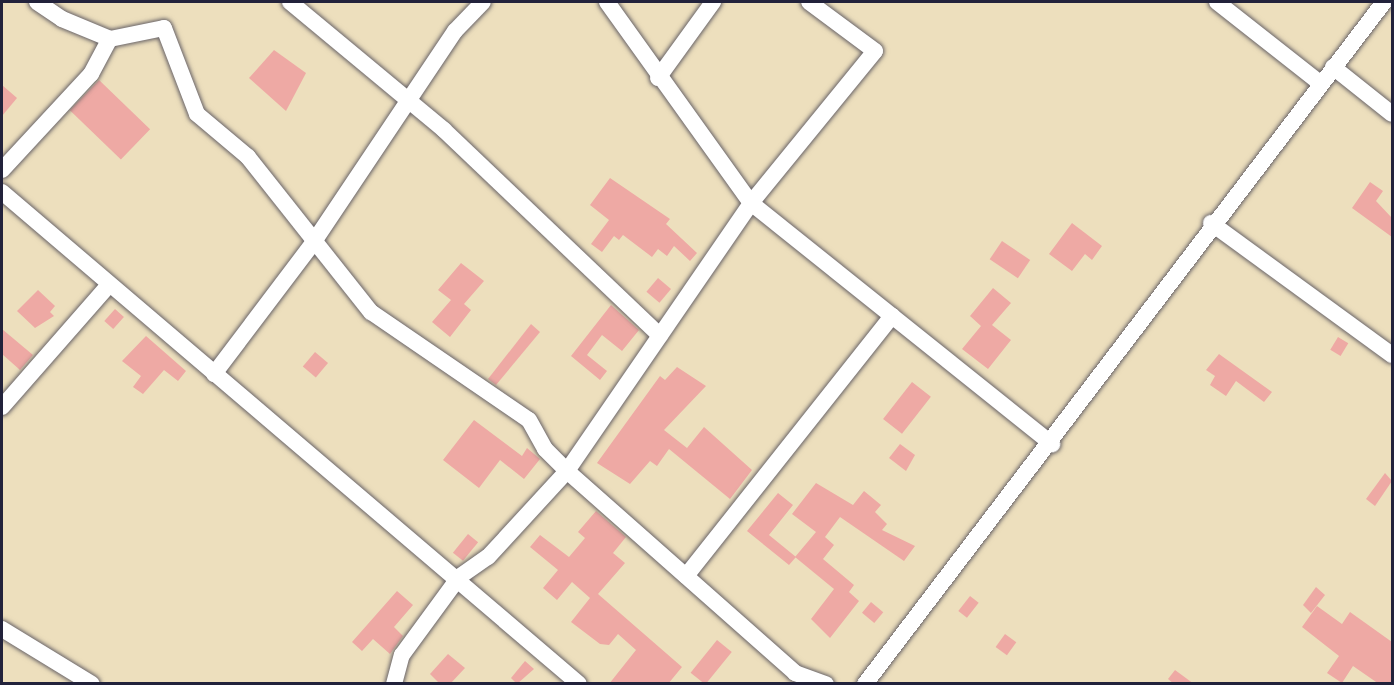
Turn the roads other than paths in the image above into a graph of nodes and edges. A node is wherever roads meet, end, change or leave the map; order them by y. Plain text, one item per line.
1 (37, 2) edge
2 (290, 2) edge
3 (483, 2) edge
4 (606, 2) edge
5 (713, 2) edge
6 (809, 2) edge
7 (1217, 2) edge
8 (1384, 2) edge
9 (110, 39) junction
10 (1333, 67) junction
11 (658, 78) junction
12 (1320, 83) junction
13 (407, 104) junction
14 (1392, 114) edge
15 (2, 170) edge
16 (2, 192) edge
17 (751, 203) junction
18 (1211, 223) junction
19 (313, 243) junction
20 (108, 286) junction
21 (892, 316) junction
22 (660, 336) junction
23 (1392, 356) edge
24 (214, 374) junction
25 (2, 407) edge
26 (1052, 444) junction
27 (567, 471) junction
28 (686, 576) junction
29 (459, 577) junction
30 (6, 637) edge
31 (797, 678) edge
32 (92, 684) edge
33 (394, 684) edge
34 (579, 684) edge
35 (826, 684) edge
36 (865, 684) edge

1 - 9 street
2 - 13 street
3 - 13 street
4 - 11 street
5 - 11 street
6 - 17 street
7 - 12 street
8 - 10 street
9 - 15 street
9 - 19 street
10 - 12 street
10 - 14 street
11 - 17 street
12 - 18 street
13 - 19 street
13 - 22 street
16 - 20 street
17 - 21 street
17 - 22 street
18 - 23 street
18 - 26 street
19 - 24 street
19 - 27 street
20 - 24 street
20 - 25 street
21 - 26 street
21 - 28 street
22 - 27 street
24 - 29 street
26 - 36 street
27 - 28 street
27 - 29 street
28 - 31 street
29 - 33 street
29 - 34 street
30 - 32 street
31 - 35 street

